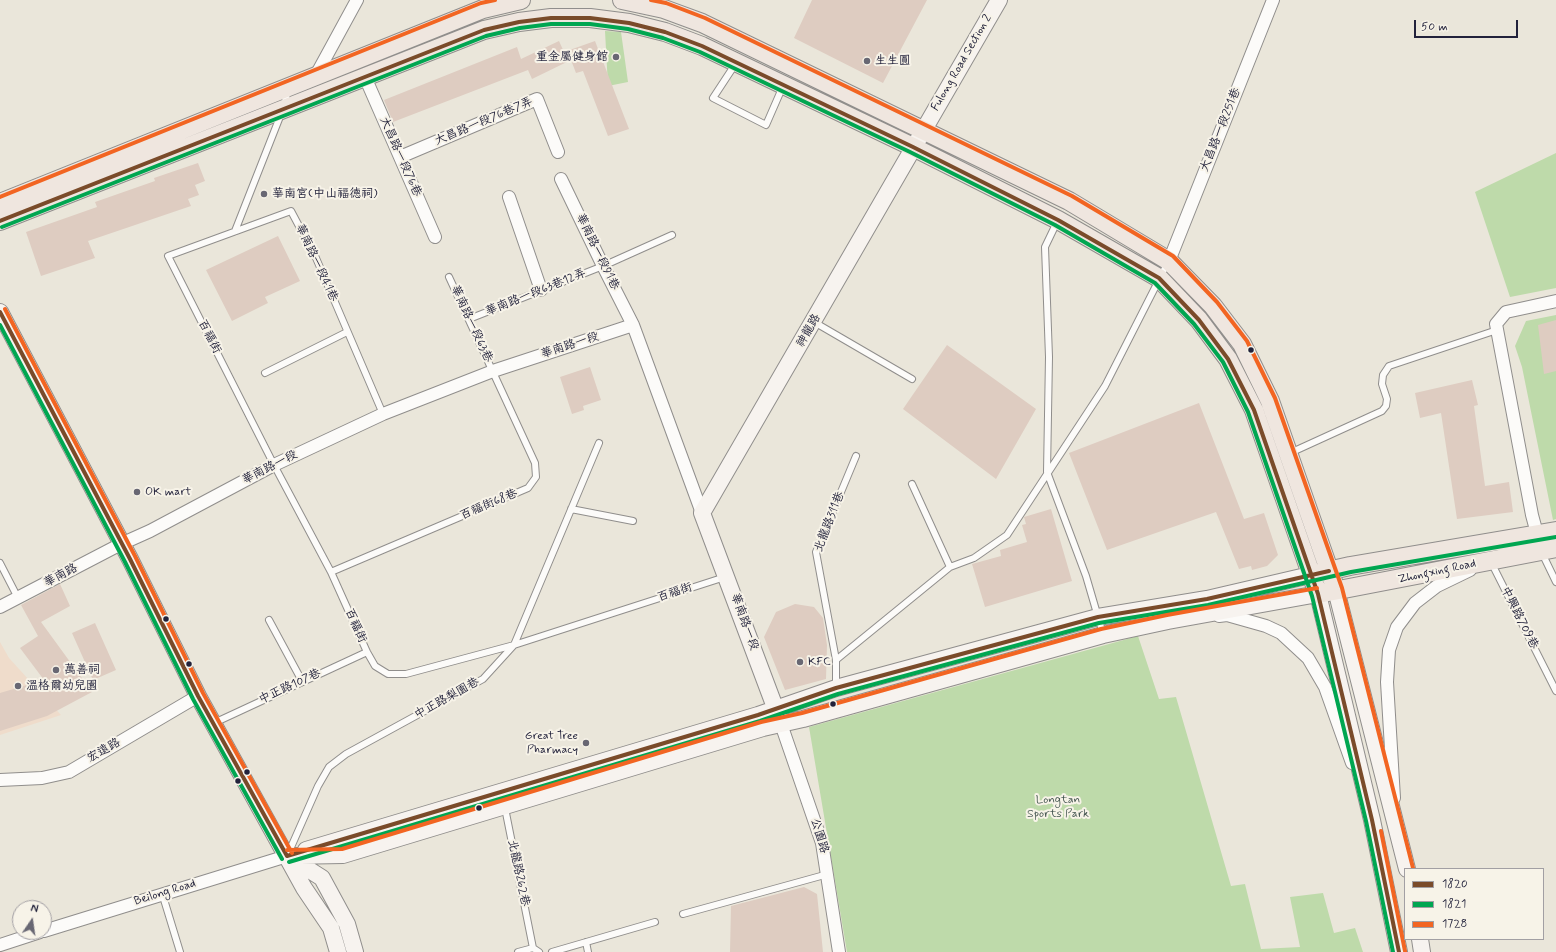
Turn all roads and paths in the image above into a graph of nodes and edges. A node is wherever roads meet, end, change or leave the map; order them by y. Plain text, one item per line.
1 (357, 0) edge
2 (521, 0) edge
3 (622, 0) edge
4 (999, 0) edge
5 (1273, 0) edge
6 (736, 62) junction
7 (315, 77) junction
8 (365, 77) junction
9 (784, 85) junction
10 (289, 88) junction
11 (283, 109) junction
12 (924, 131) junction
13 (913, 147) junction
14 (558, 152) dead end
15 (400, 157) junction
16 (561, 179) dead end
17 (509, 197) dead end
18 (0, 203) edge
19 (1058, 220) junction
20 (0, 221) edge
21 (235, 231) junction
22 (672, 235) dead end
23 (435, 237) dead end
24 (168, 256) joint
25 (1169, 260) junction
26 (603, 266) junction
27 (449, 277) dead end
28 (1159, 278) junction
29 (541, 290) junction
30 (1556, 301) edge
31 (0, 312) edge
32 (469, 319) junction
33 (814, 322) junction
34 (633, 325) junction
35 (1497, 330) junction
36 (347, 332) junction
37 (493, 372) junction
38 (265, 373) dead end
39 (912, 379) dead end
40 (383, 414) junction
41 (599, 443) dead end
42 (1288, 453) junction
43 (856, 456) dead end
44 (274, 465) junction
45 (1048, 472) junction
46 (912, 484) dead end
47 (571, 509) junction
48 (702, 513) junction
49 (633, 521) dead end
50 (1556, 531) edge
51 (121, 544) junction
52 (1485, 544) junction
53 (1545, 545) edge
54 (1491, 561) junction
55 (0, 563) edge
56 (950, 567) junction
57 (1330, 571) junction
58 (331, 572) junction
59 (1310, 575) junction
60 (726, 576) junction
61 (1556, 582) edge
62 (1336, 590) junction
63 (1318, 594) junction
64 (18, 598) junction
65 (0, 607) edge
66 (1098, 617) junction
67 (269, 620) dead end
68 (1168, 621) junction
69 (1103, 635) junction
70 (514, 645) junction
71 (367, 652) junction
72 (836, 660) junction
73 (302, 681) junction
74 (836, 688) junction
75 (1556, 691) edge
76 (198, 696) junction
77 (775, 709) junction
78 (213, 723) junction
79 (781, 724) junction
80 (0, 780) edge
81 (500, 791) junction
82 (504, 807) junction
83 (1395, 819) junction
84 (1372, 820) junction
85 (287, 856) junction
86 (1407, 868) edge
87 (828, 874) junction
88 (162, 893) junction
89 (683, 914) dead end
90 (654, 922) dead end
91 (52, 928) edge
92 (15, 940) edge
93 (1420, 940) edge
94 (586, 942) junction
95 (0, 945) edge
96 (533, 948) junction
97 (180, 952) edge
98 (338, 952) edge
99 (355, 952) edge
100 (518, 952) edge
101 (539, 952) edge
102 (552, 952) edge
103 (588, 952) edge
104 (839, 952) edge
105 (1399, 952) edge
106 (1422, 952) edge

1 - 7 street
2 - 7 main road
3 - 12 main road
4 - 12 main road, Fulong Road Section 2
5 - 25 street, 大昌路一段251巷
6 - 8 main road
6 - 9 main road
6 - 9 lane
7 - 10 main road
8 - 11 main road
8 - 15 street, 大昌路一段76巷
9 - 13 main road
10 - 11 lane
10 - 18 main road
11 - 20 main road
11 - 21 lane
12 - 13 main road, Fulong Road Section 2
12 - 25 main road
13 - 19 main road
13 - 33 main road, 神龍路
14 - 15 street, 大昌路一段76巷7弄
15 - 23 street, 大昌路一段76巷
16 - 26 street, 華南路一段91巷
17 - 29 street
19 - 28 main road
19 - 45 lane
21 - 24 lane, 華南路一段41巷
21 - 36 lane, 華南路一段41巷
22 - 26 lane, 華南路一段63巷12弄
24 - 44 lane, 百福街
25 - 28 lane
25 - 42 main road
26 - 29 lane, 華南路一段63巷12弄
26 - 34 street, 華南路一段91巷
27 - 32 lane, 華南路一段63巷
28 - 45 lane
28 - 59 main road
29 - 32 lane, 華南路一段63巷12弄
30 - 35 street
31 - 51 main road
32 - 37 lane, 華南路一段63巷
33 - 39 lane
33 - 48 main road, 神龍路
34 - 37 street, 華南路一段
34 - 48 street, 華南路一段
35 - 42 lane
35 - 53 street
36 - 38 lane
36 - 40 lane, 華南路一段41巷
37 - 40 street, 華南路一段
37 - 58 lane, 百福街68巷
40 - 44 street, 華南路一段
41 - 47 lane, 中正路梨園巷
42 - 57 main road
43 - 72 lane, 北龍路311巷
44 - 51 street, 華南路一段
44 - 58 lane, 百福街
45 - 56 lane
45 - 66 lane
46 - 56 lane
47 - 49 lane
47 - 70 lane, 中正路梨園巷
48 - 60 main road, 華南路一段
50 - 53 main road, Zhongxing Road
51 - 64 street, 華南路
51 - 76 main road
52 - 53 main road, Zhongxing Road
52 - 54 lane, 中興路709巷
52 - 57 main road, Zhongxing Road
53 - 54 main road, Zhongxing Road
53 - 61 lane
54 - 62 main road, Zhongxing Road
54 - 75 lane, 中興路709巷
54 - 83 street
55 - 64 lane
56 - 72 lane
57 - 59 main road, Zhongxing Road
57 - 62 main road
58 - 71 lane, 百福街
59 - 63 main road
59 - 66 main road, Beilong Road
60 - 70 lane, 百福街
60 - 77 main road, 華南路一段
62 - 63 main road, Zhongxing Road
62 - 83 main road
63 - 68 main road, Beilong Road
63 - 84 main road
64 - 65 street, 華南路
66 - 69 lane
66 - 74 main road, Beilong Road
67 - 73 lane
68 - 69 main road, Beilong Road
68 - 84 street
69 - 79 main road, Beilong Road
70 - 71 lane, 百福街
70 - 85 lane, 中正路梨園巷
71 - 73 lane, 中正路107巷
72 - 74 lane, 北龍路311巷
73 - 78 lane, 中正路107巷
74 - 77 main road, Beilong Road
76 - 78 main road
76 - 80 street, 宏遠路
77 - 79 main road, 華南路一段
77 - 81 main road, Beilong Road
78 - 85 main road
79 - 82 main road, Beilong Road
79 - 87 street, 公園路
81 - 82 lane, 北龍路262巷
81 - 85 main road, Beilong Road
82 - 85 main road, Beilong Road
82 - 96 lane, 北龍路262巷
83 - 86 main road
84 - 105 main road
85 - 88 street, Beilong Road
85 - 98 main road
85 - 99 main road
87 - 89 lane
87 - 104 street, 公園路
88 - 91 street, Beilong Road
88 - 97 lane
90 - 94 lane
92 - 95 street
93 - 106 main road
94 - 102 lane
94 - 103 lane
96 - 100 lane
96 - 101 lane

